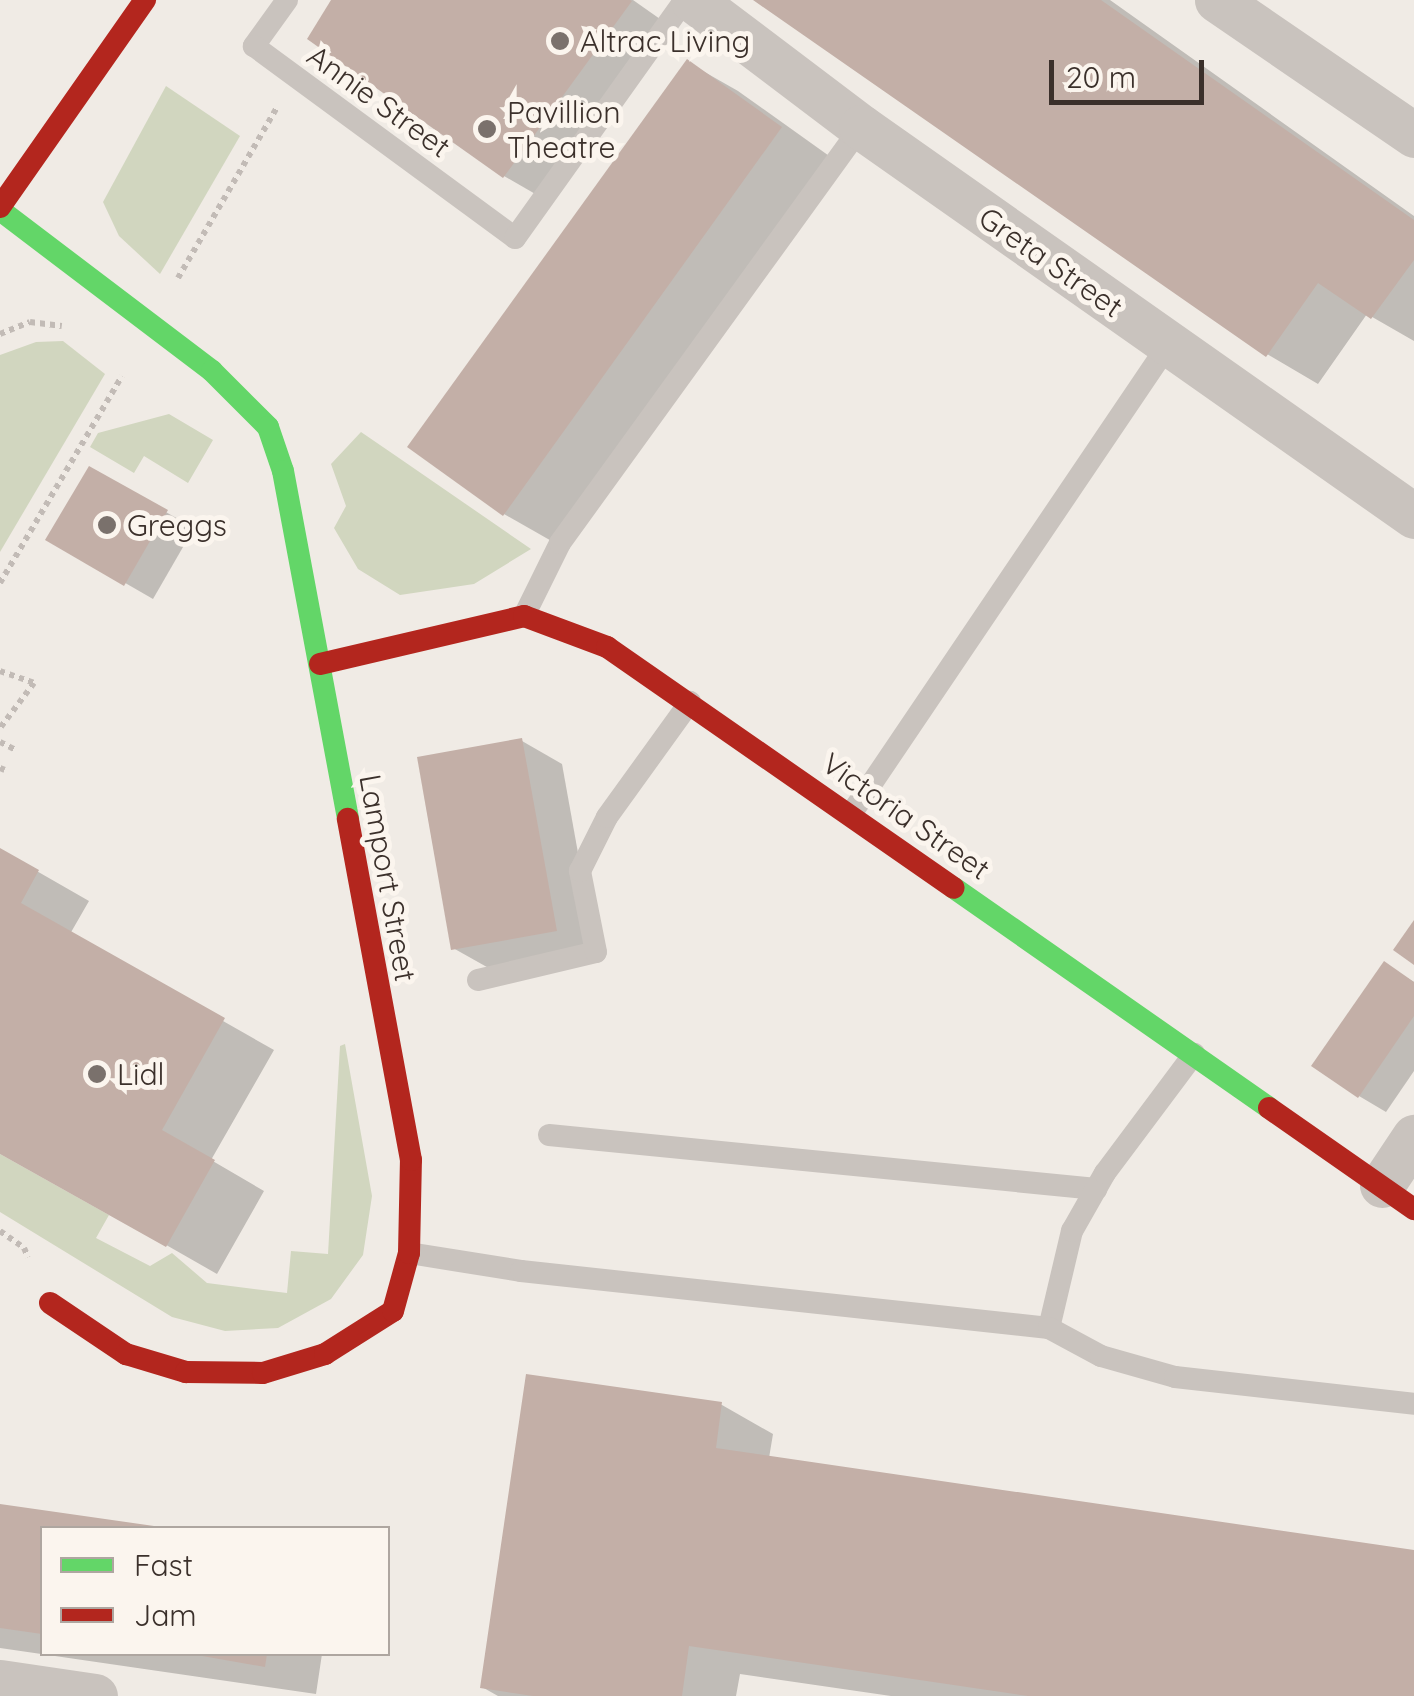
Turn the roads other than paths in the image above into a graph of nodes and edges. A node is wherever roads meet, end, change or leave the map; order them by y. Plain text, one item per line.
1 (145, 0) edge
2 (287, 0) edge
3 (689, 0) edge
4 (1218, 0) edge
5 (861, 127) junction
6 (1414, 136) edge
7 (0, 209) edge
8 (1168, 345) junction
9 (1414, 516) edge
10 (524, 616) junction
11 (320, 664) junction
12 (690, 702) junction
13 (851, 814) junction
14 (478, 980) dead end
15 (1194, 1054) junction
16 (549, 1136) dead end
17 (1414, 1137) edge
18 (1096, 1189) junction
19 (1398, 1197) edge
20 (409, 1253) junction
21 (50, 1303) dead end
22 (1049, 1328) junction
23 (1414, 1404) edge
24 (0, 1682) edge
25 (95, 1696) edge

1 - 7 street
2 - 3 lane, Annie Street
3 - 5 street, Greta Street
4 - 6 street
5 - 8 street, Greta Street
5 - 10 lane
7 - 11 street, Lamport Street
8 - 9 street, Greta Street
8 - 13 lane
10 - 11 street
10 - 12 street, Victoria Street
11 - 20 street, Lamport Street
12 - 13 street, Victoria Street
12 - 14 lane
13 - 15 street, Victoria Street
15 - 18 lane
15 - 19 street, Victoria Street
16 - 18 lane
17 - 19 street
18 - 22 lane
20 - 21 street, Lamport Street
20 - 22 lane
22 - 23 lane
24 - 25 street

